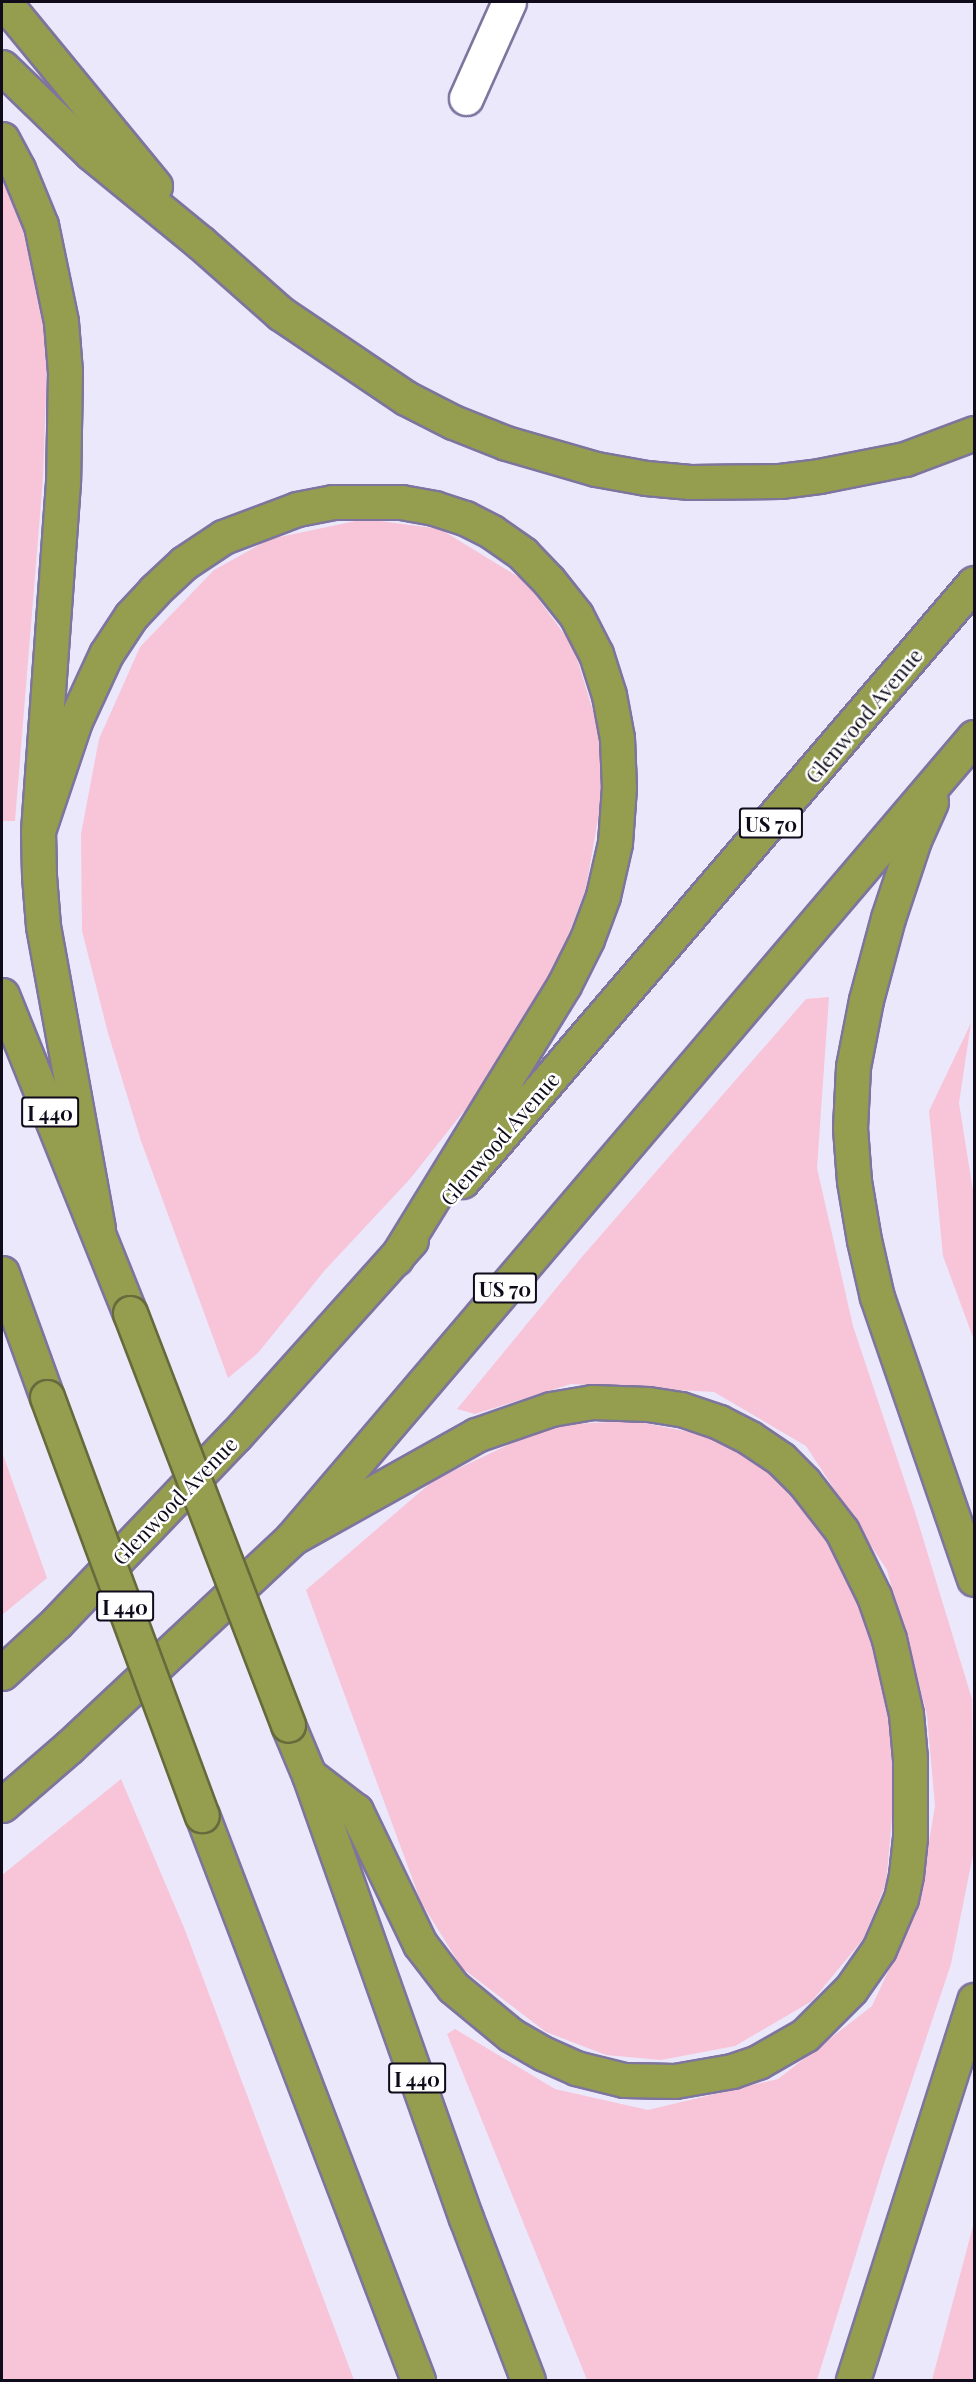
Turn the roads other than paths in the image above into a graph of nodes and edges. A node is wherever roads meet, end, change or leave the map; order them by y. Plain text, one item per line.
1 (4, 2) edge
2 (509, 2) edge
3 (2, 67) edge
4 (466, 98) dead end
5 (2, 139) edge
6 (201, 243) junction
7 (975, 433) edge
8 (975, 583) edge
9 (975, 737) edge
10 (946, 770) junction
11 (38, 831) junction
12 (2, 996) edge
13 (98, 1228) junction
14 (396, 1258) junction
15 (2, 1273) edge
16 (2, 1320) edge
17 (35, 1361) junction
18 (292, 1538) junction
19 (975, 1579) edge
20 (2, 1673) edge
21 (309, 1775) junction
22 (2, 1805) edge
23 (975, 2000) edge
24 (418, 2380) edge
25 (528, 2380) edge
26 (853, 2380) edge

1 - 6 highway
2 - 4 lane
3 - 6 highway
5 - 11 highway
6 - 7 highway
8 - 14 highway, Glenwood Avenue / US 70
9 - 10 highway, US 70
10 - 18 highway, US 70
10 - 19 highway
11 - 13 highway
11 - 14 highway
12 - 13 highway, I 440
13 - 21 highway, I 440, bridge
14 - 20 highway, Glenwood Avenue / US 70
15 - 17 highway, I 440
16 - 17 highway
17 - 24 highway, I 440, bridge
18 - 21 highway
18 - 22 highway, US 70
21 - 25 highway, I 440
23 - 26 highway

